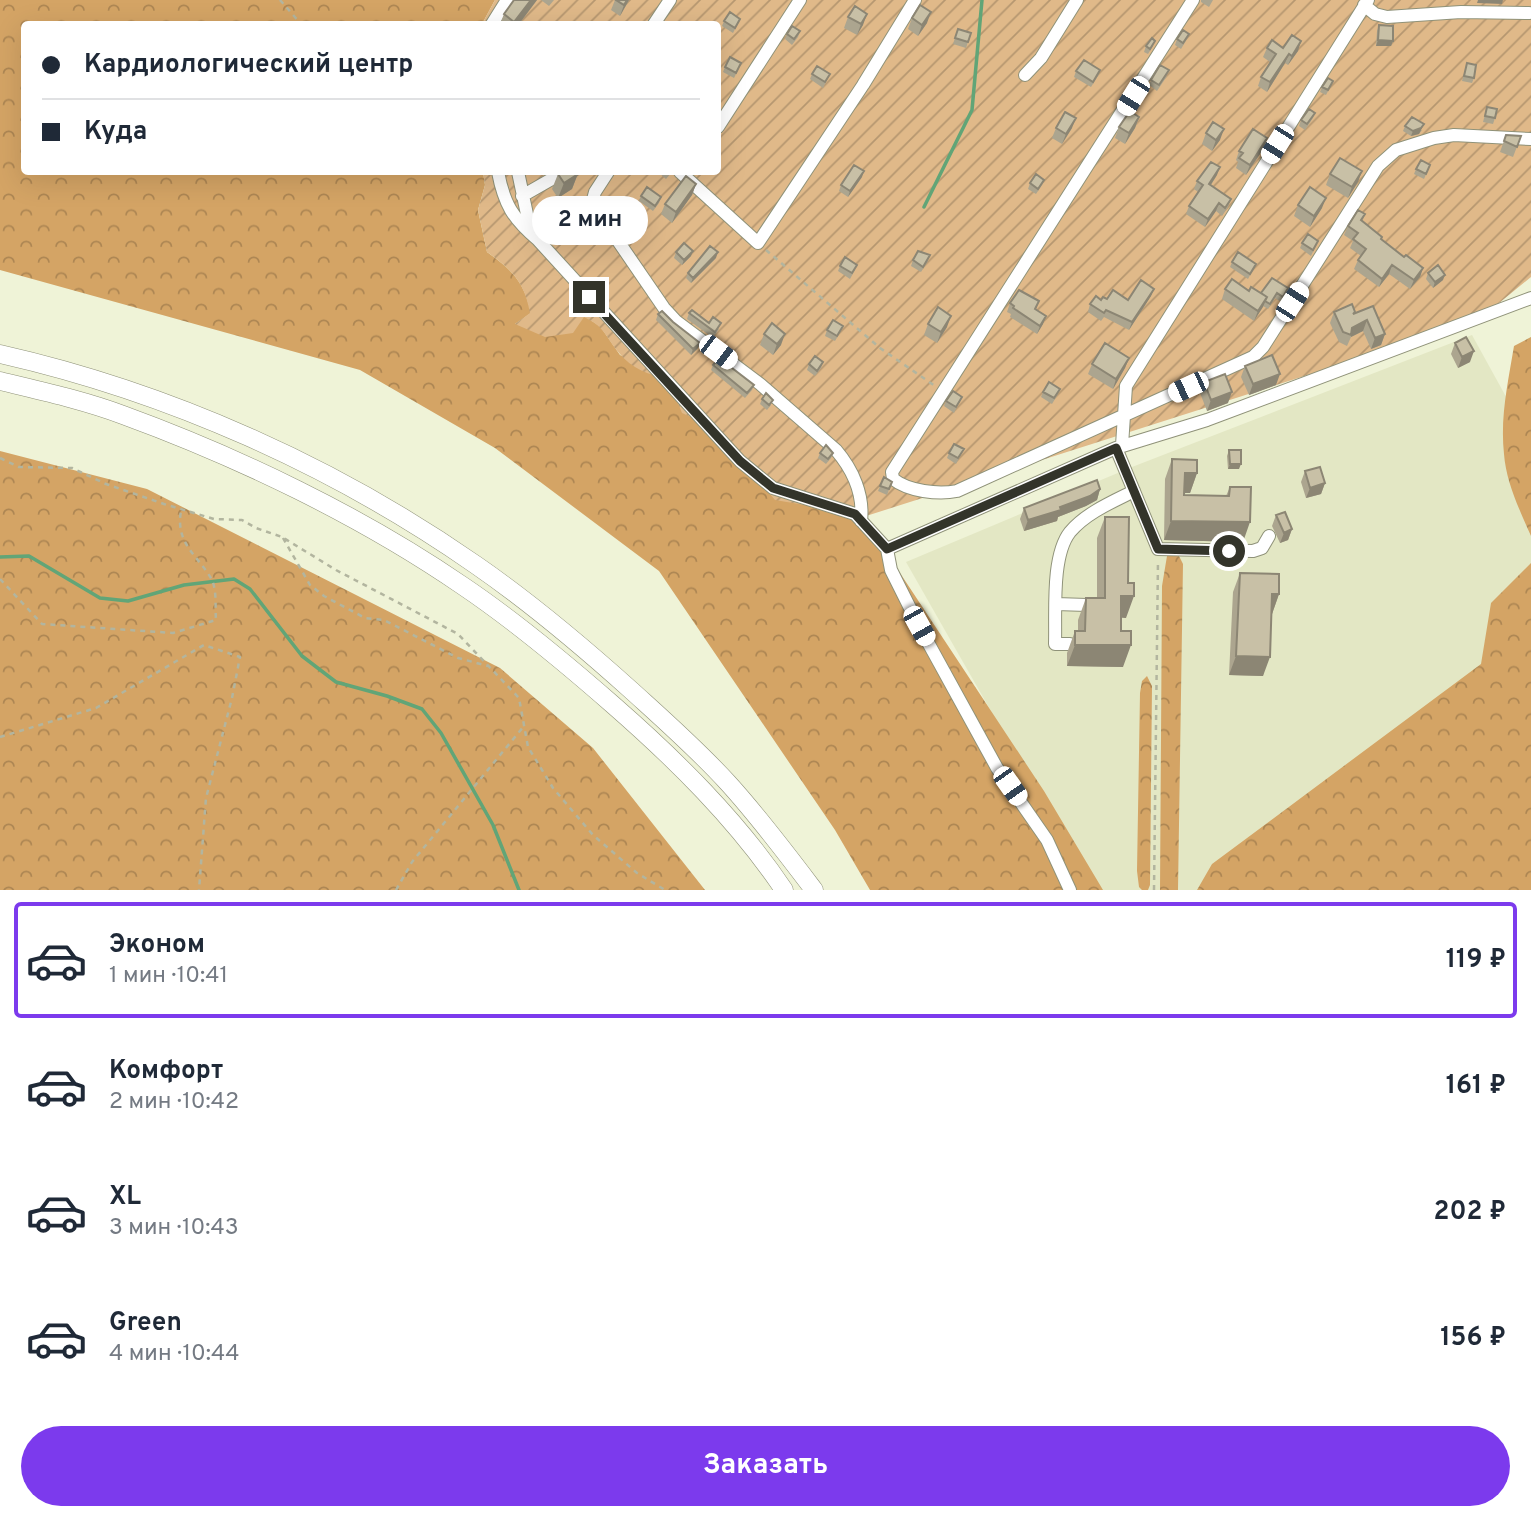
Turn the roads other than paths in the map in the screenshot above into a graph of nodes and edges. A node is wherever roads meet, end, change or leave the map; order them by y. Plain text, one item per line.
1 (507, 0) edge
2 (670, 0) edge
3 (800, 0) edge
4 (915, 0) edge
5 (1077, 0) edge
6 (1193, 0) edge
7 (1366, 3) edge
8 (1529, 13) dead end
9 (494, 21) edge
10 (656, 21) edge
11 (1025, 75) dead end
12 (721, 122) edge
13 (1531, 139) edge
14 (499, 175) edge
15 (518, 175) edge
16 (559, 175) edge
17 (606, 175) edge
18 (684, 175) edge
19 (522, 196) junction
20 (538, 240) junction
21 (1531, 298) edge
22 (0, 354) edge
23 (0, 381) edge
24 (1123, 417) junction
25 (1119, 446) junction
26 (1134, 491) junction
27 (861, 521) junction
28 (1269, 536) dead end
29 (887, 549) junction
30 (1056, 604) junction
31 (1087, 605) edge
32 (1070, 644) dead end
33 (785, 890) edge
34 (814, 890) edge
35 (1070, 890) edge

1 - 9 lane
2 - 10 lane
3 - 12 lane
4 - 18 lane
5 - 11 lane
6 - 24 lane
7 - 8 lane
7 - 24 lane
13 - 24 lane
14 - 20 lane
15 - 19 lane
16 - 19 lane
17 - 27 lane
19 - 20 lane
20 - 27 lane
21 - 25 lane
22 - 34 highway
23 - 33 highway
24 - 25 lane
25 - 26 lane
25 - 29 lane
26 - 28 lane
26 - 30 lane
27 - 29 lane
29 - 35 lane
30 - 31 lane
30 - 32 lane

